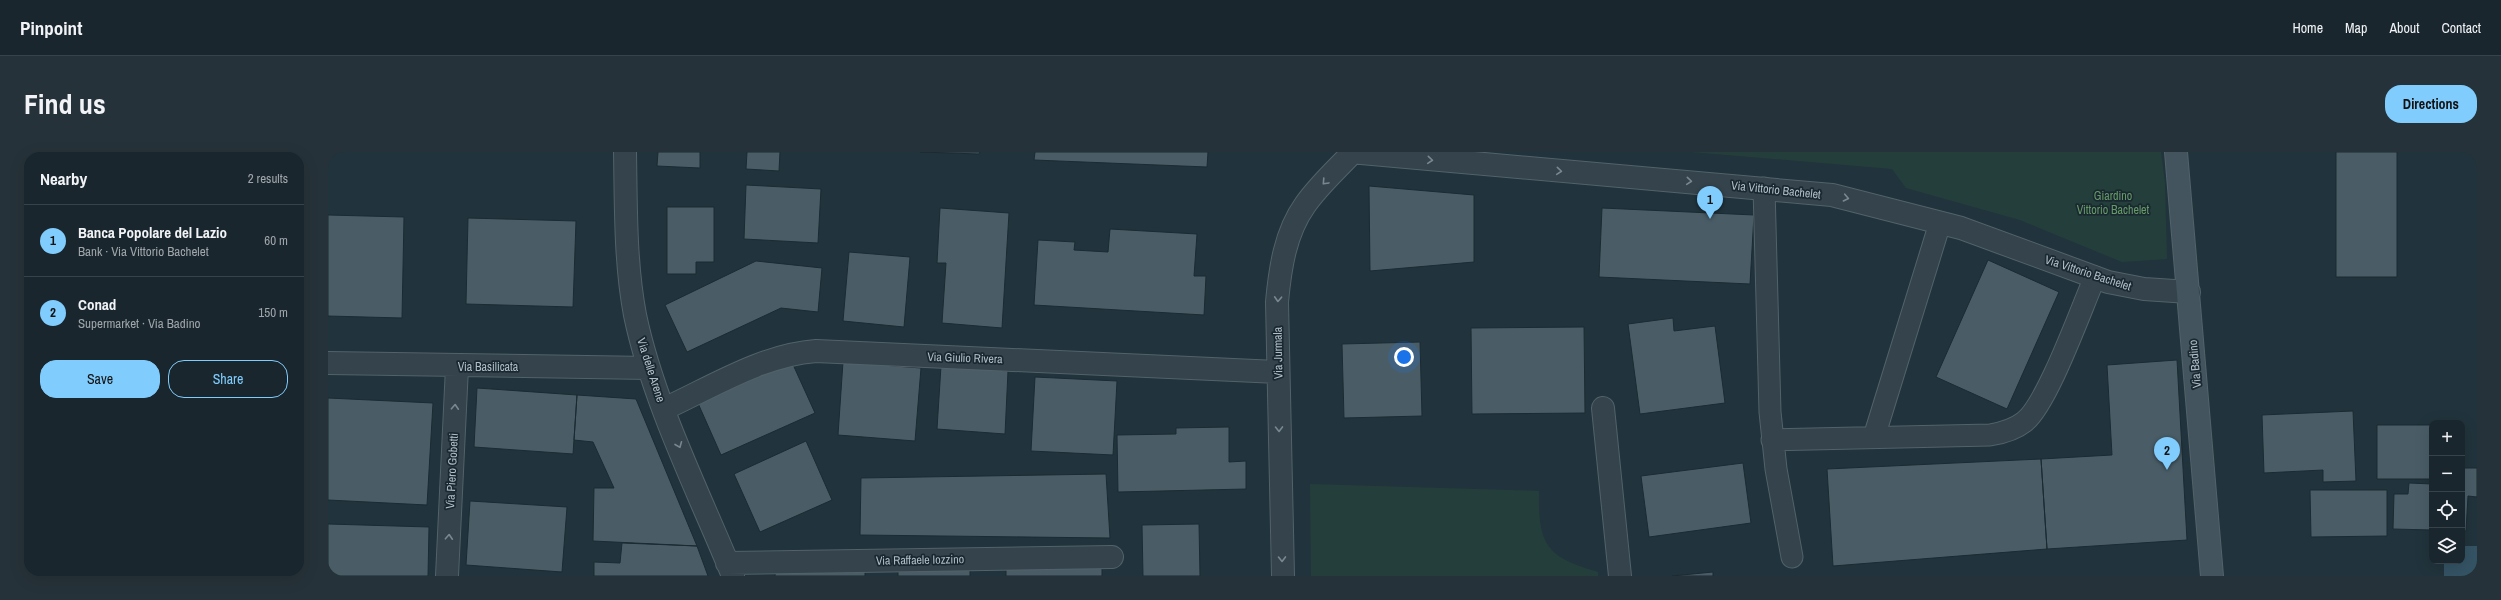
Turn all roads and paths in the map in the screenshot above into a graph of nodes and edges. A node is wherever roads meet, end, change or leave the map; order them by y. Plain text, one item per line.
1 (625, 152) edge
2 (1351, 152) edge
3 (2176, 152) edge
4 (1764, 188) junction
5 (1940, 223) junction
6 (2095, 278) junction
7 (2189, 292) junction
8 (328, 363) edge
9 (457, 367) junction
10 (649, 368) junction
11 (1278, 372) junction
12 (1603, 408) dead end
13 (664, 409) junction
14 (1874, 437) junction
15 (1772, 440) junction
16 (1112, 557) dead end
17 (1792, 557) dead end
18 (730, 570) edge
19 (447, 576) edge
20 (1282, 576) edge
21 (1620, 576) edge
22 (2212, 576) edge

1 - 10 street, Via delle Arene
2 -> 4 street, Via Vittorio Bachelet
2 -> 11 street, Via Jurmala
3 - 7 street, Via Badino
4 -> 5 street, Via Vittorio Bachelet
4 - 15 lane
5 - 6 street, Via Vittorio Bachelet
5 - 14 lane
6 - 7 street, Via Vittorio Bachelet
6 - 14 lane
7 - 22 street, Via Badino
8 - 9 street, Via Basilicata
9 - 10 street, Via Basilicata
19 -> 9 street, Via Piero Gobetti
10 - 13 street, Via delle Arene
11 - 13 street, Via Giulio Rivera
11 -> 20 street, Via Jurmala
12 - 21 street
13 -> 18 street, Via delle Arene
14 - 15 lane
15 - 17 lane
16 - 18 street, Via Raffaele Iozzino

